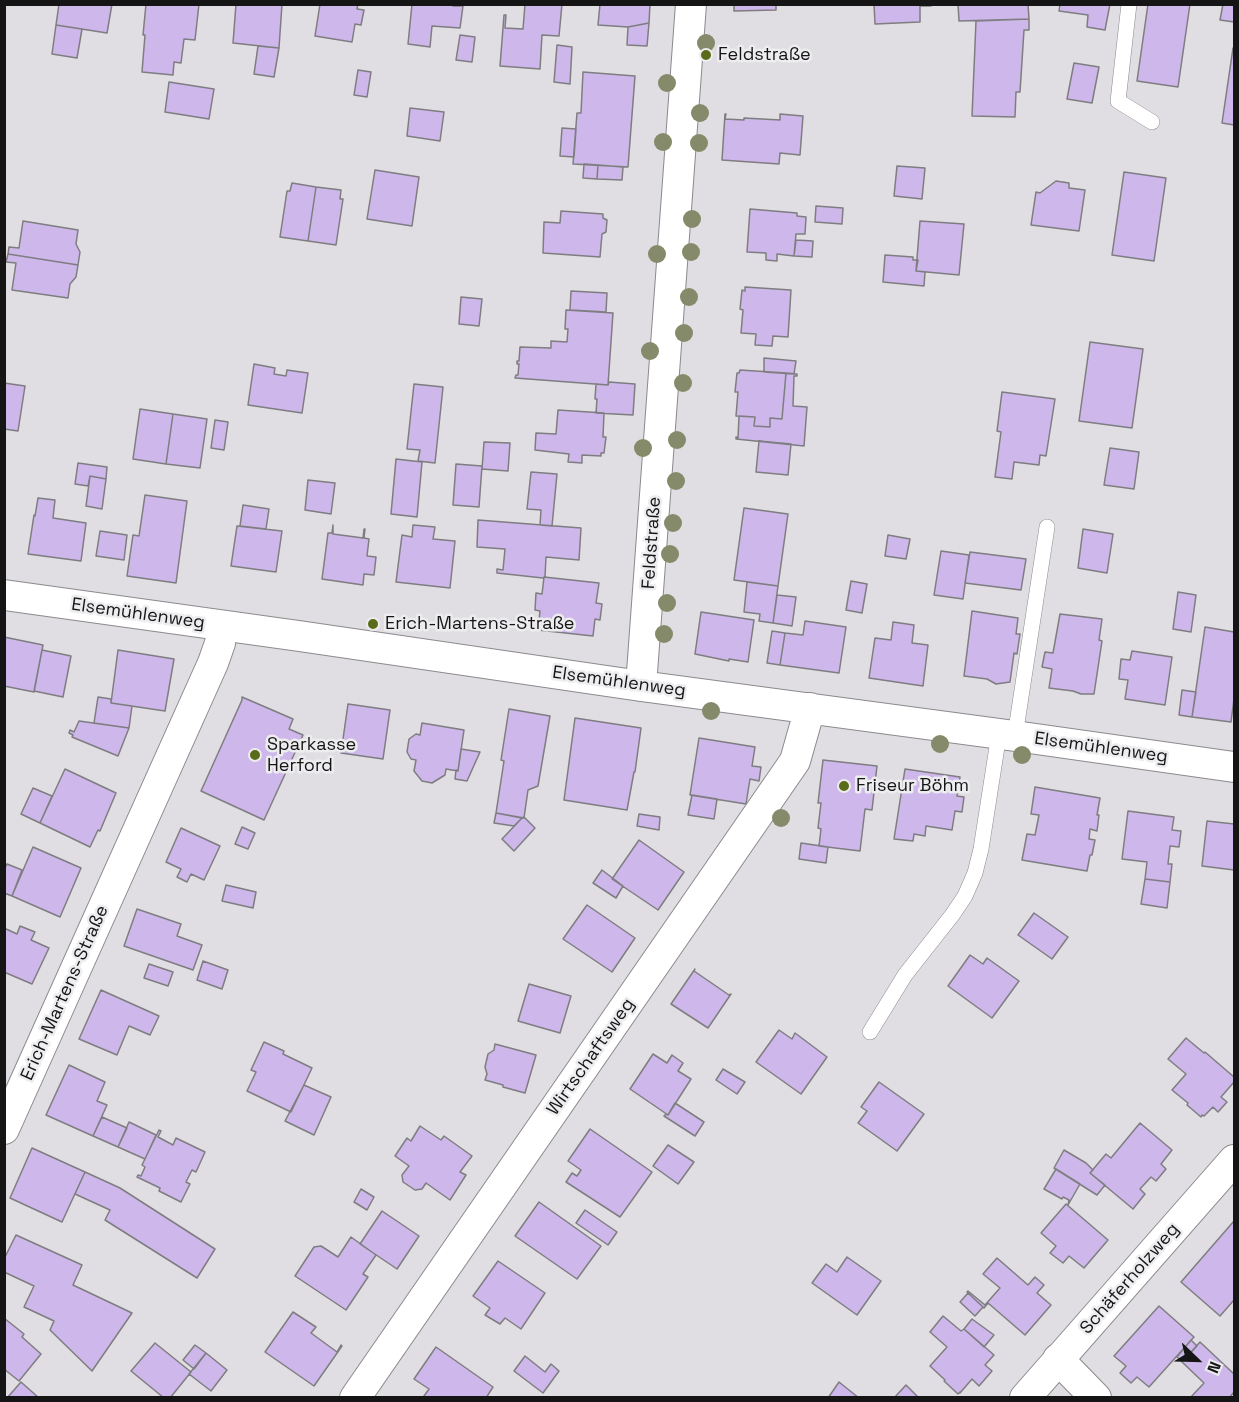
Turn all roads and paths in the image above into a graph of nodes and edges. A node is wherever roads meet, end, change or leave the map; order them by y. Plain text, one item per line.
1 (691, 4) edge
2 (1129, 4) edge
3 (1152, 122) dead end
4 (1047, 527) dead end
5 (4, 596) edge
6 (222, 626) junction
7 (641, 686) junction
8 (810, 708) junction
9 (1007, 735) junction
10 (1234, 767) edge
11 (870, 1032) dead end
12 (4, 1129) edge
13 (1234, 1160) edge
14 (1058, 1359) junction
15 (355, 1398) edge
16 (1025, 1398) edge
17 (1096, 1398) edge

1 - 7 street, Feldstraße
2 - 3 lane
4 - 9 lane
5 - 6 street, Elsemühlenweg
6 - 7 street, Elsemühlenweg
6 - 12 street, Erich-Martens-Straße
7 - 8 street, Elsemühlenweg
8 - 9 street, Elsemühlenweg
8 - 15 street, Wirtschaftsweg
9 - 10 street, Elsemühlenweg
9 - 11 lane
13 - 14 street, Schäferholzweg
14 - 16 street, Schäferholzweg
14 - 17 street

